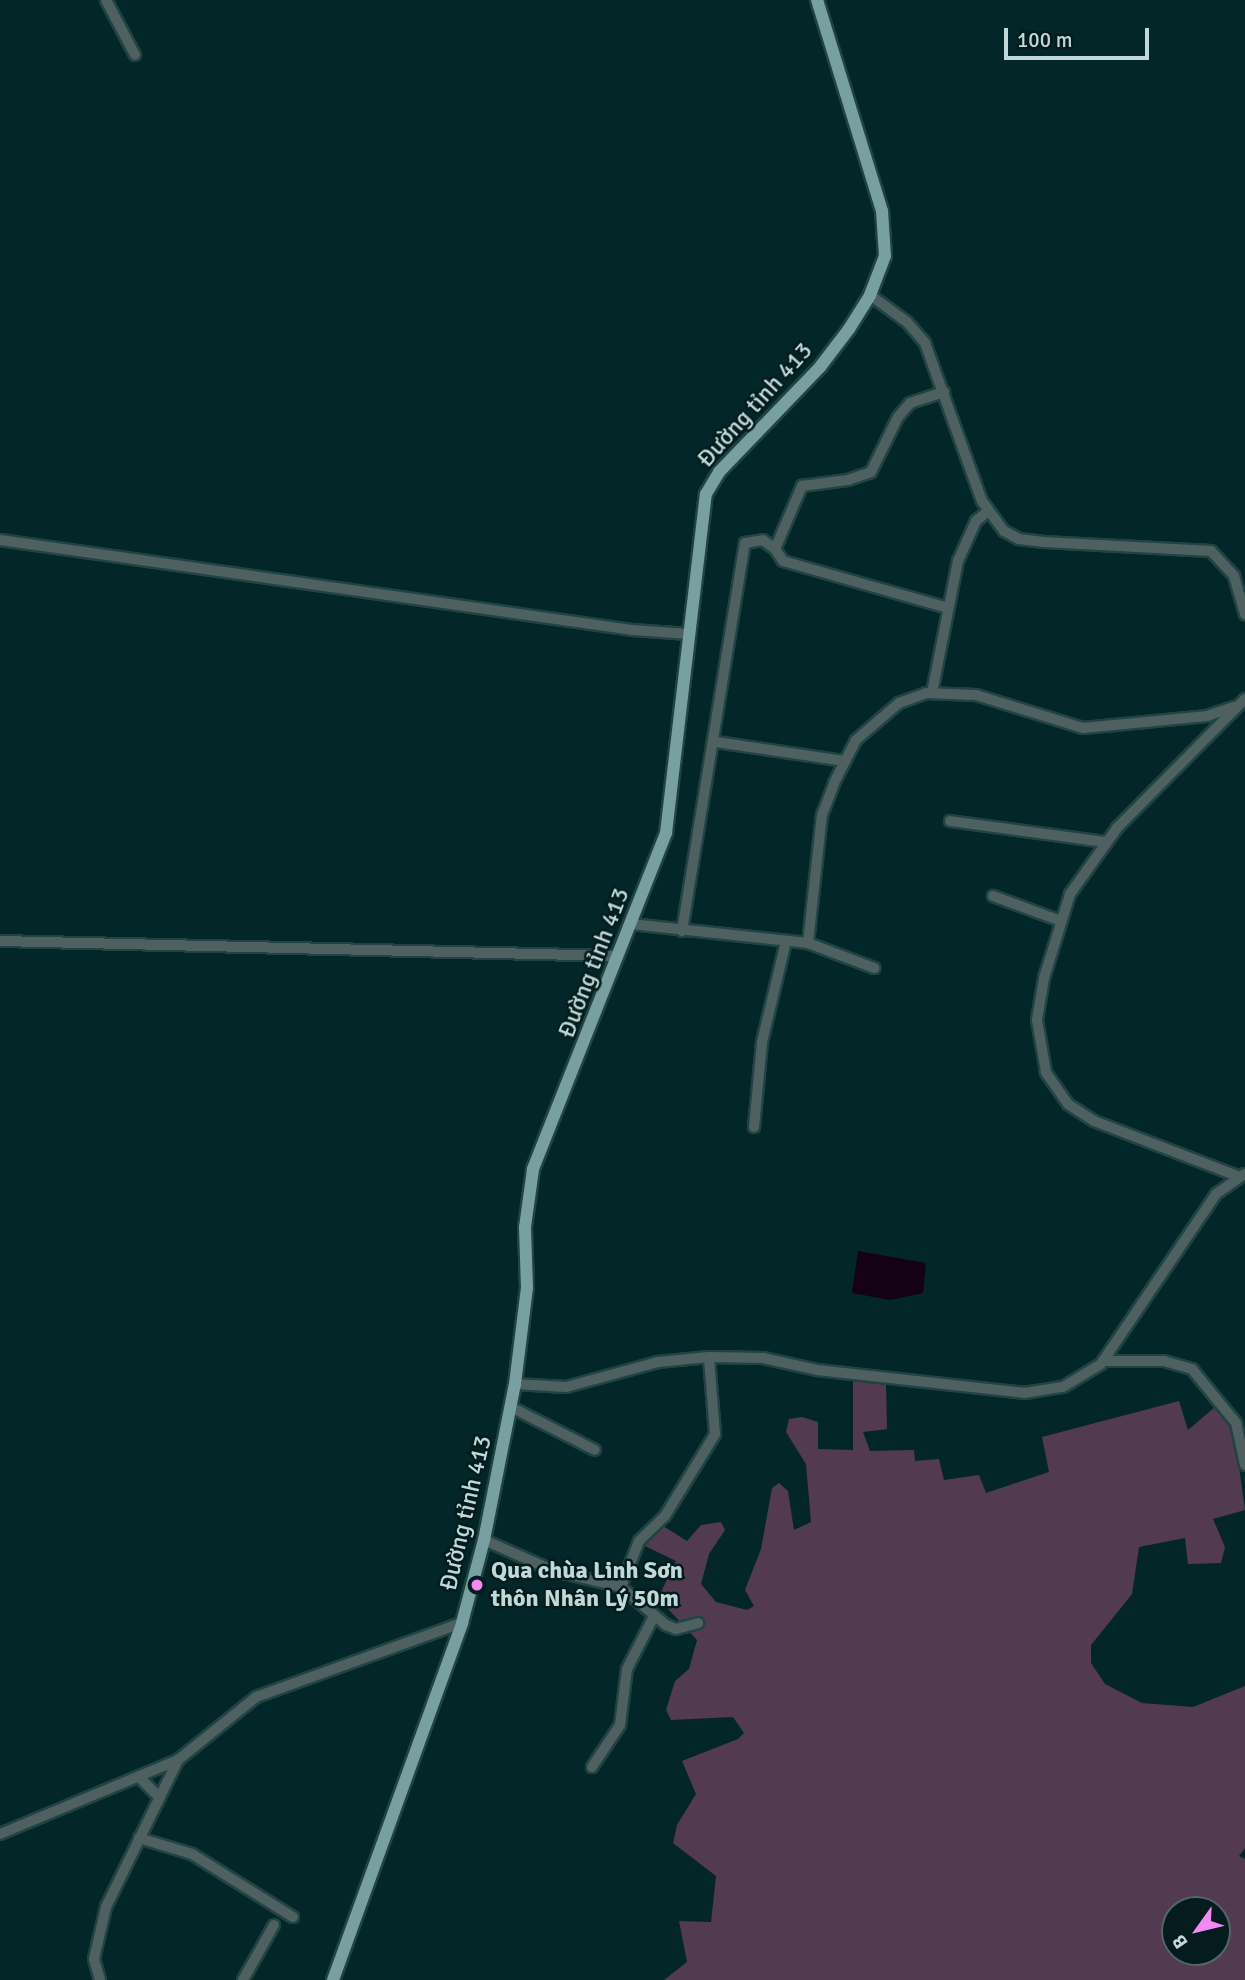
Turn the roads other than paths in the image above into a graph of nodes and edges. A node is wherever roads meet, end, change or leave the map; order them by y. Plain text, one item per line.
1 (106, 0) edge
2 (817, 0) edge
3 (135, 55) dead end
4 (870, 295) junction
5 (944, 392) junction
6 (987, 512) junction
7 (0, 540) edge
8 (775, 549) junction
9 (1241, 582) edge
10 (948, 608) junction
11 (1245, 614) edge
12 (689, 634) junction
13 (932, 693) junction
14 (1241, 702) edge
15 (716, 742) junction
16 (844, 761) junction
17 (950, 821) dead end
18 (1106, 842) junction
19 (993, 896) dead end
20 (1060, 921) junction
21 (631, 924) junction
22 (682, 931) junction
23 (0, 941) edge
24 (786, 941) junction
25 (808, 943) junction
26 (617, 956) junction
27 (874, 968) dead end
28 (754, 1127) dead end
29 (1242, 1175) edge
30 (709, 1357) junction
31 (1103, 1361) junction
32 (516, 1384) junction
33 (511, 1406) junction
34 (1243, 1434) edge
35 (595, 1450) dead end
36 (1245, 1465) edge
37 (484, 1540) junction
38 (621, 1587) junction
39 (653, 1618) junction
40 (462, 1623) junction
41 (698, 1623) dead end
42 (178, 1760) junction
43 (593, 1767) dead end
44 (140, 1778) junction
45 (160, 1798) junction
46 (0, 1833) edge
47 (139, 1838) junction
48 (293, 1917) dead end
49 (274, 1925) dead end
50 (100, 1980) edge
51 (243, 1980) edge
52 (333, 1980) edge

1 - 3 street
2 - 4 main road, Đường tỉnh 413
4 - 5 street
4 - 12 main road, Đường tỉnh 413
5 - 6 street
5 - 8 street
6 - 9 street
6 - 10 street
7 - 12 street
8 - 10 street
8 - 15 street
9 - 11 street
10 - 13 street
12 - 21 main road, Đường tỉnh 413
13 - 14 street
13 - 16 street
14 - 18 street
15 - 16 street
15 - 22 street
16 - 25 street
17 - 18 street
18 - 20 street
19 - 20 street
20 - 29 street
21 - 22 street
21 - 26 main road, Đường tỉnh 413
22 - 24 street
23 - 26 street
24 - 25 street
24 - 28 street
25 - 27 street
26 - 32 main road, Đường tỉnh 413
29 - 31 street
30 - 31 street
30 - 32 street
30 - 38 street
31 - 34 street
32 - 33 main road, Đường tỉnh 413
33 - 35 street
33 - 37 main road, Đường tỉnh 413
34 - 36 street
37 - 38 street
37 - 40 main road, Đường tỉnh 413
38 - 39 street
39 - 41 street
39 - 43 street
40 - 42 street
40 - 52 main road, Đường tỉnh 413
42 - 44 street
42 - 45 street
44 - 45 street
44 - 46 street
45 - 47 street
47 - 48 street
47 - 50 street
49 - 51 street

